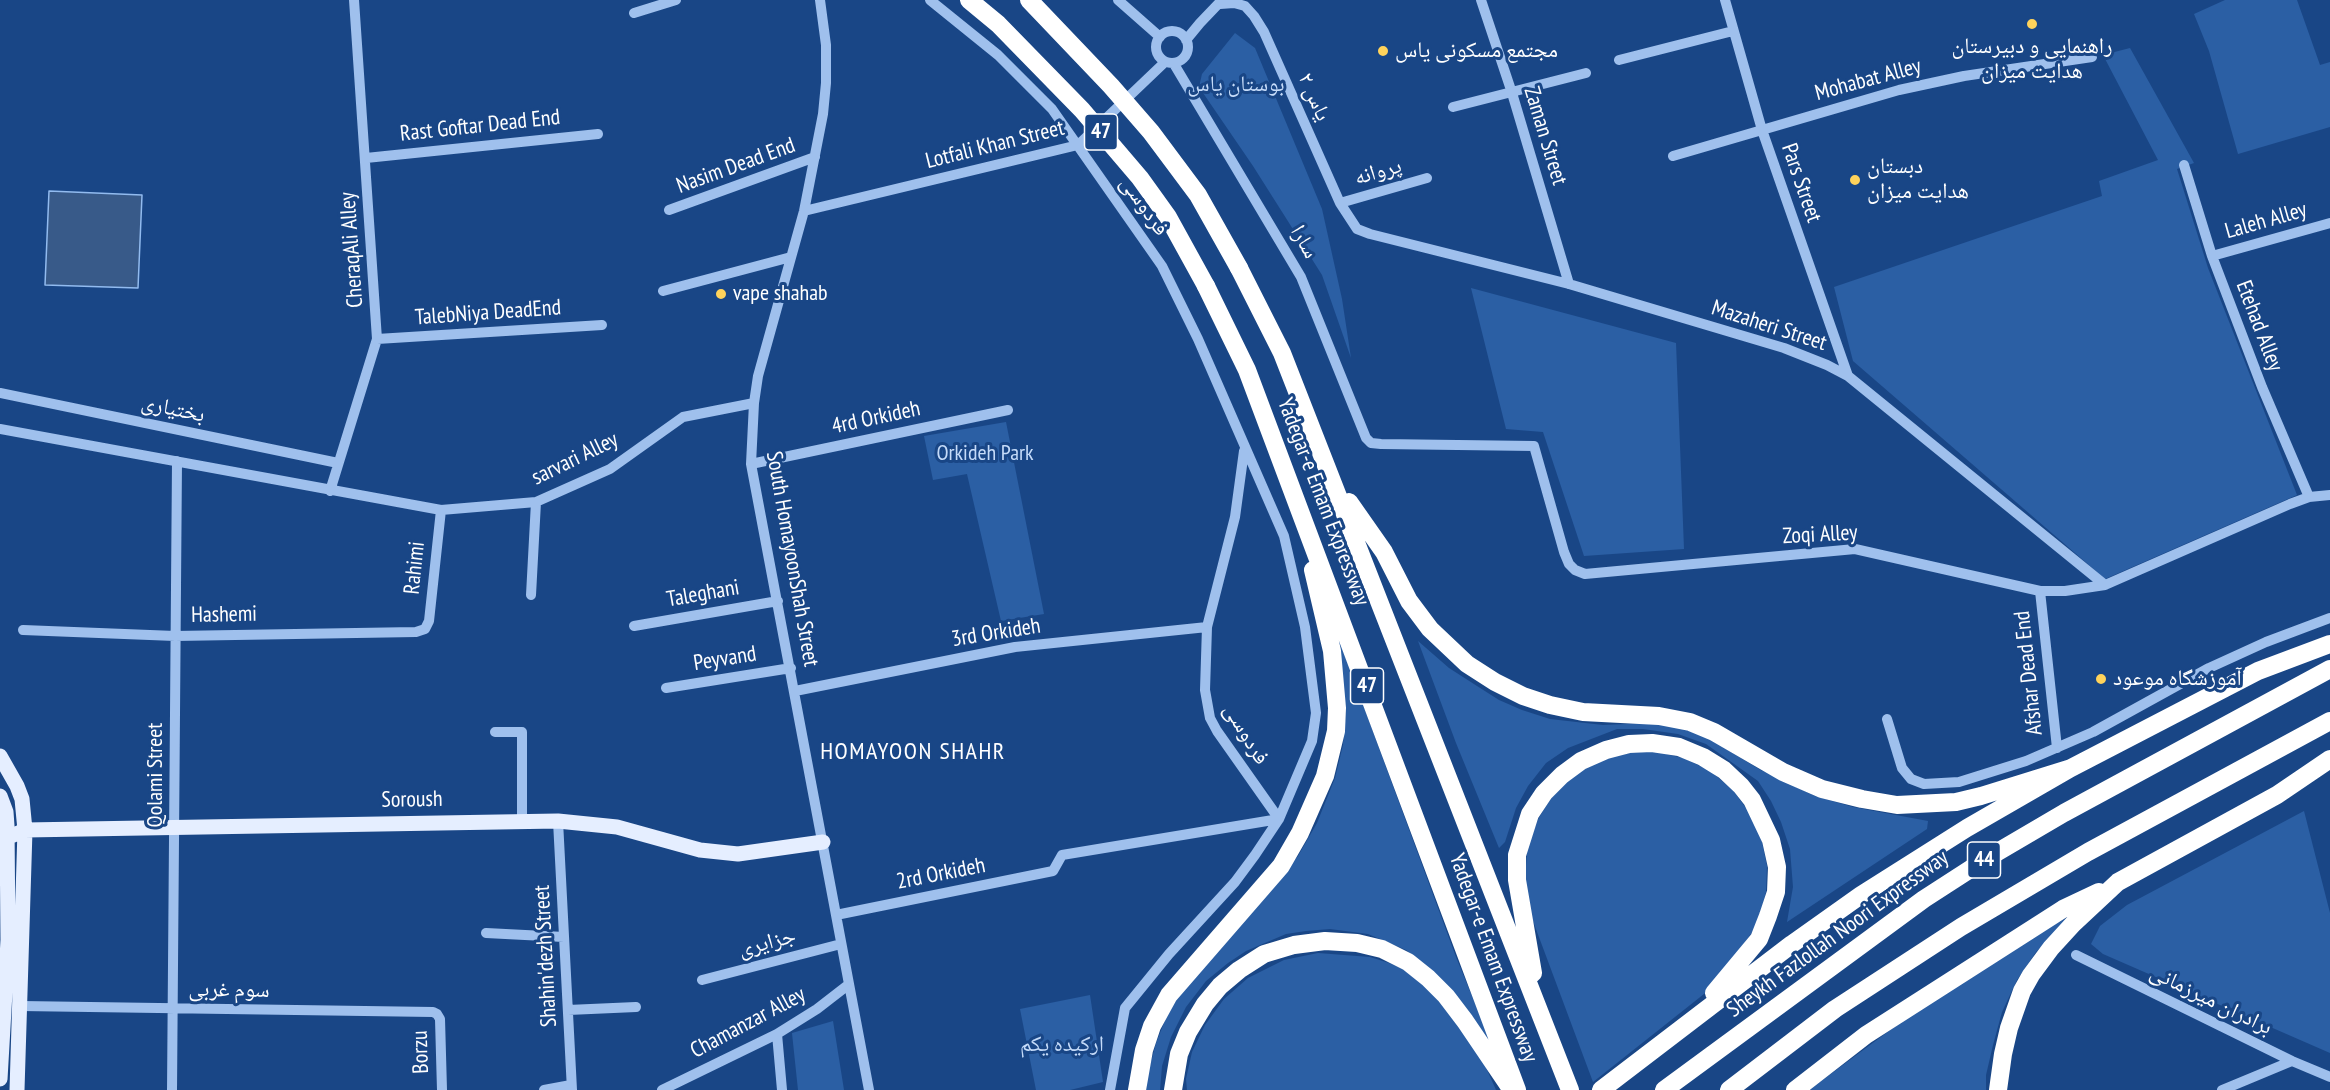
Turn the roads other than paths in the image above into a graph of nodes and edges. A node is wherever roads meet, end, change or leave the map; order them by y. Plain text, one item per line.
1 (354, 0) edge
2 (676, 0) edge
3 (820, 0) edge
4 (930, 0) edge
5 (969, 0) edge
6 (1029, 0) edge
7 (1118, 0) edge
8 (1481, 0) edge
9 (1725, 0) edge
10 (1220, 1) edge
11 (634, 13) dead end
12 (1733, 31) junction
13 (1160, 37) junction
14 (1186, 40) junction
15 (2092, 57) dead end
16 (1619, 60) dead end
17 (1169, 63) junction
18 (1586, 73) dead end
19 (1512, 93) junction
20 (1453, 107) dead end
21 (1762, 130) junction
22 (598, 134) dead end
23 (1078, 145) junction
24 (1673, 156) dead end
25 (815, 157) junction
26 (366, 158) junction
27 (2184, 165) dead end
28 (1427, 178) dead end
29 (1340, 203) junction
30 (669, 210) dead end
31 (804, 212) junction
32 (2330, 223) edge
33 (1357, 229) joint
34 (791, 256) junction
35 (2212, 256) junction
36 (1569, 284) junction
37 (663, 291) dead end
38 (602, 325) dead end
39 (377, 339) junction
40 (1848, 376) junction
41 (0, 393) edge
42 (754, 403) junction
43 (1008, 410) dead end
44 (0, 429) edge
45 (1381, 444) joint
46 (1244, 449) junction
47 (177, 461) junction
48 (338, 463) junction
49 (751, 464) junction
50 (1331, 476) junction
51 (330, 491) junction
52 (2330, 495) edge
53 (2309, 497) junction
54 (1297, 498) junction
55 (536, 502) junction
56 (441, 510) junction
57 (2105, 585) junction
58 (2040, 591) junction
59 (531, 595) dead end
60 (778, 601) junction
61 (2330, 618) edge
62 (634, 626) dead end
63 (1207, 627) junction
64 (425, 629) joint
65 (23, 630) dead end
66 (175, 636) junction
67 (2330, 644) edge
68 (791, 668) junction
69 (2330, 669) edge
70 (666, 688) dead end
71 (795, 691) junction
72 (1887, 719) dead end
73 (2330, 721) edge
74 (495, 732) dead end
75 (2057, 748) junction
76 (0, 756) edge
77 (2330, 759) edge
78 (2071, 768) junction
79 (0, 796) edge
80 (1279, 819) junction
81 (522, 821) junction
82 (558, 821) junction
83 (175, 826) junction
84 (25, 830) junction
85 (3, 839) edge
86 (823, 842) junction
87 (2118, 882) junction
88 (836, 915) junction
89 (486, 933) dead end
90 (4, 935) edge
91 (564, 937) junction
92 (841, 944) junction
93 (2076, 956) dead end
94 (702, 980) dead end
95 (848, 985) junction
96 (2, 994) edge
97 (21, 1006) junction
98 (636, 1007) dead end
99 (174, 1008) junction
100 (568, 1010) junction
101 (1539, 1010) junction
102 (437, 1014) joint
103 (1694, 1019) junction
104 (777, 1034) junction
105 (2292, 1061) junction
106 (2330, 1077) edge
107 (0, 1079) edge
108 (572, 1088) edge
109 (17, 1090) edge
110 (172, 1090) edge
111 (442, 1090) edge
112 (544, 1090) edge
113 (662, 1090) edge
114 (782, 1090) edge
115 (869, 1090) edge
116 (1110, 1090) edge
117 (1137, 1090) edge
118 (1173, 1090) edge
119 (1511, 1090) edge
120 (1517, 1090) edge
121 (1570, 1090) edge
122 (1601, 1090) edge
123 (1664, 1090) edge
124 (1729, 1090) edge
125 (1795, 1090) edge
126 (1998, 1090) edge
127 (2222, 1090) edge

1 - 26 street, CheraqAli Alley
2 - 11 street
3 - 25 street, South HomayoonShah Street
4 - 23 street, فردوسی
5 - 54 highway, Yadegar-e Emam Expressway / 47, bridge
6 - 50 highway, Yadegar-e Emam Expressway / 47, bridge
7 - 13 street
8 - 19 street, Zaman Street
9 - 12 street, Pars Street
10 - 14 street
10 - 29 street, یاس ۲
12 - 16 street
12 - 21 street, Pars Street
13 - 14 street
13 - 17 street
14 - 17 street
15 - 21 street, Mohabat Alley
17 - 23 street, Lotfali Khan Street
17 - 45 street, سارا
18 - 19 street
19 - 20 street
19 - 36 street, Zaman Street
21 - 24 street, Mohabat Alley
21 - 40 street, Pars Street
22 - 26 street, Rast Goftar Dead End
23 - 31 street, Lotfali Khan Street
23 - 46 street, فردوسی
25 - 30 street, Nasim Dead End
25 - 31 street, South HomayoonShah Street
26 - 39 street, CheraqAli Alley
27 - 35 street, Etehad Alley
28 - 29 street, پروانه
29 - 33 street, یاس ۲
31 - 34 street, South HomayoonShah Street
32 - 35 street, Laleh Alley
33 - 36 street, Mazaheri Street
34 - 37 street
34 - 42 street, South HomayoonShah Street
35 - 53 street, Etehad Alley
36 - 40 street, Mazaheri Street
38 - 39 street, TalebNiya DeadEnd
39 - 48 street, CheraqAli Alley
40 - 57 street, Mazaheri Street
41 - 48 street, بختیاری
42 - 49 street, South HomayoonShah Street
42 - 55 street, sarvari Alley
43 - 49 street, 4rd Orkideh
44 - 47 street
45 - 58 street, Zoqi Alley
46 - 63 street, فردوسی
46 - 80 street, فردوسی
47 - 51 street
47 - 66 street, Qolami Street
48 - 51 street, CheraqAli Alley
49 - 60 street, South HomayoonShah Street
50 - 78 highway
50 - 101 highway, Yadegar-e Emam Expressway / 47
51 - 56 street, sarvari Alley
52 - 53 street, Zoqi Alley
53 - 57 street, Zoqi Alley
54 - 117 highway
54 - 120 highway, Yadegar-e Emam Expressway / 47
55 - 56 street, sarvari Alley
55 - 59 street
56 - 64 street, Rahimi
57 - 58 street, Zoqi Alley
58 - 75 street, Afshar Dead End
60 - 62 street, Taleghani
60 - 68 street, South HomayoonShah Street
61 - 75 street
63 - 71 street, 3rd Orkideh
63 - 80 street, فردوسی
64 - 66 street, Hashemi
65 - 66 street, Hashemi
66 - 83 street, Qolami Street
67 - 78 highway
68 - 70 street, Peyvand
68 - 71 street, South HomayoonShah Street
69 - 123 highway, Sheykh Fazlollah Noori Expressway / 44
71 - 86 street, South HomayoonShah Street
72 - 75 street, Afshar Dead End
73 - 124 highway, 44
74 - 81 street
76 - 84 main road
77 - 87 highway
78 - 103 highway
79 - 85 main road
80 - 88 street, 2rd Orkideh
80 - 116 street, فردوسی
81 - 82 main road, Soroush
81 - 83 main road, Soroush
82 - 86 main road, Soroush
82 - 91 street, Shahin'dezh Street
83 - 84 main road, Soroush
83 - 99 street, Qolami Street
84 - 85 main road, Soroush
84 - 97 main road
85 - 90 main road
86 - 88 street, South HomayoonShah Street
87 - 125 highway
87 - 126 highway
88 - 92 street, South HomayoonShah Street
89 - 91 street
90 - 96 main road
91 - 100 street, Shahin'dezh Street
92 - 94 street, جزایری
92 - 95 street, South HomayoonShah Street
93 - 105 street, برادران میرزمانی
95 - 104 street, Chamanzar Alley
95 - 115 street, South HomayoonShah Street
96 - 107 main road
97 - 99 street, سوم غربی
97 - 109 main road
98 - 100 street
99 - 102 street, سوم غربی
99 - 110 street, Qolami Street
100 - 108 street, Shahin'dezh Street
101 - 103 highway
101 - 121 highway, Yadegar-e Emam Expressway / 47
102 - 111 street, Borzu
103 - 122 highway
104 - 113 street, Chamanzar Alley
104 - 114 street
105 - 106 street, برادران میرزمانی
105 - 127 street
108 - 112 street
118 - 119 highway

